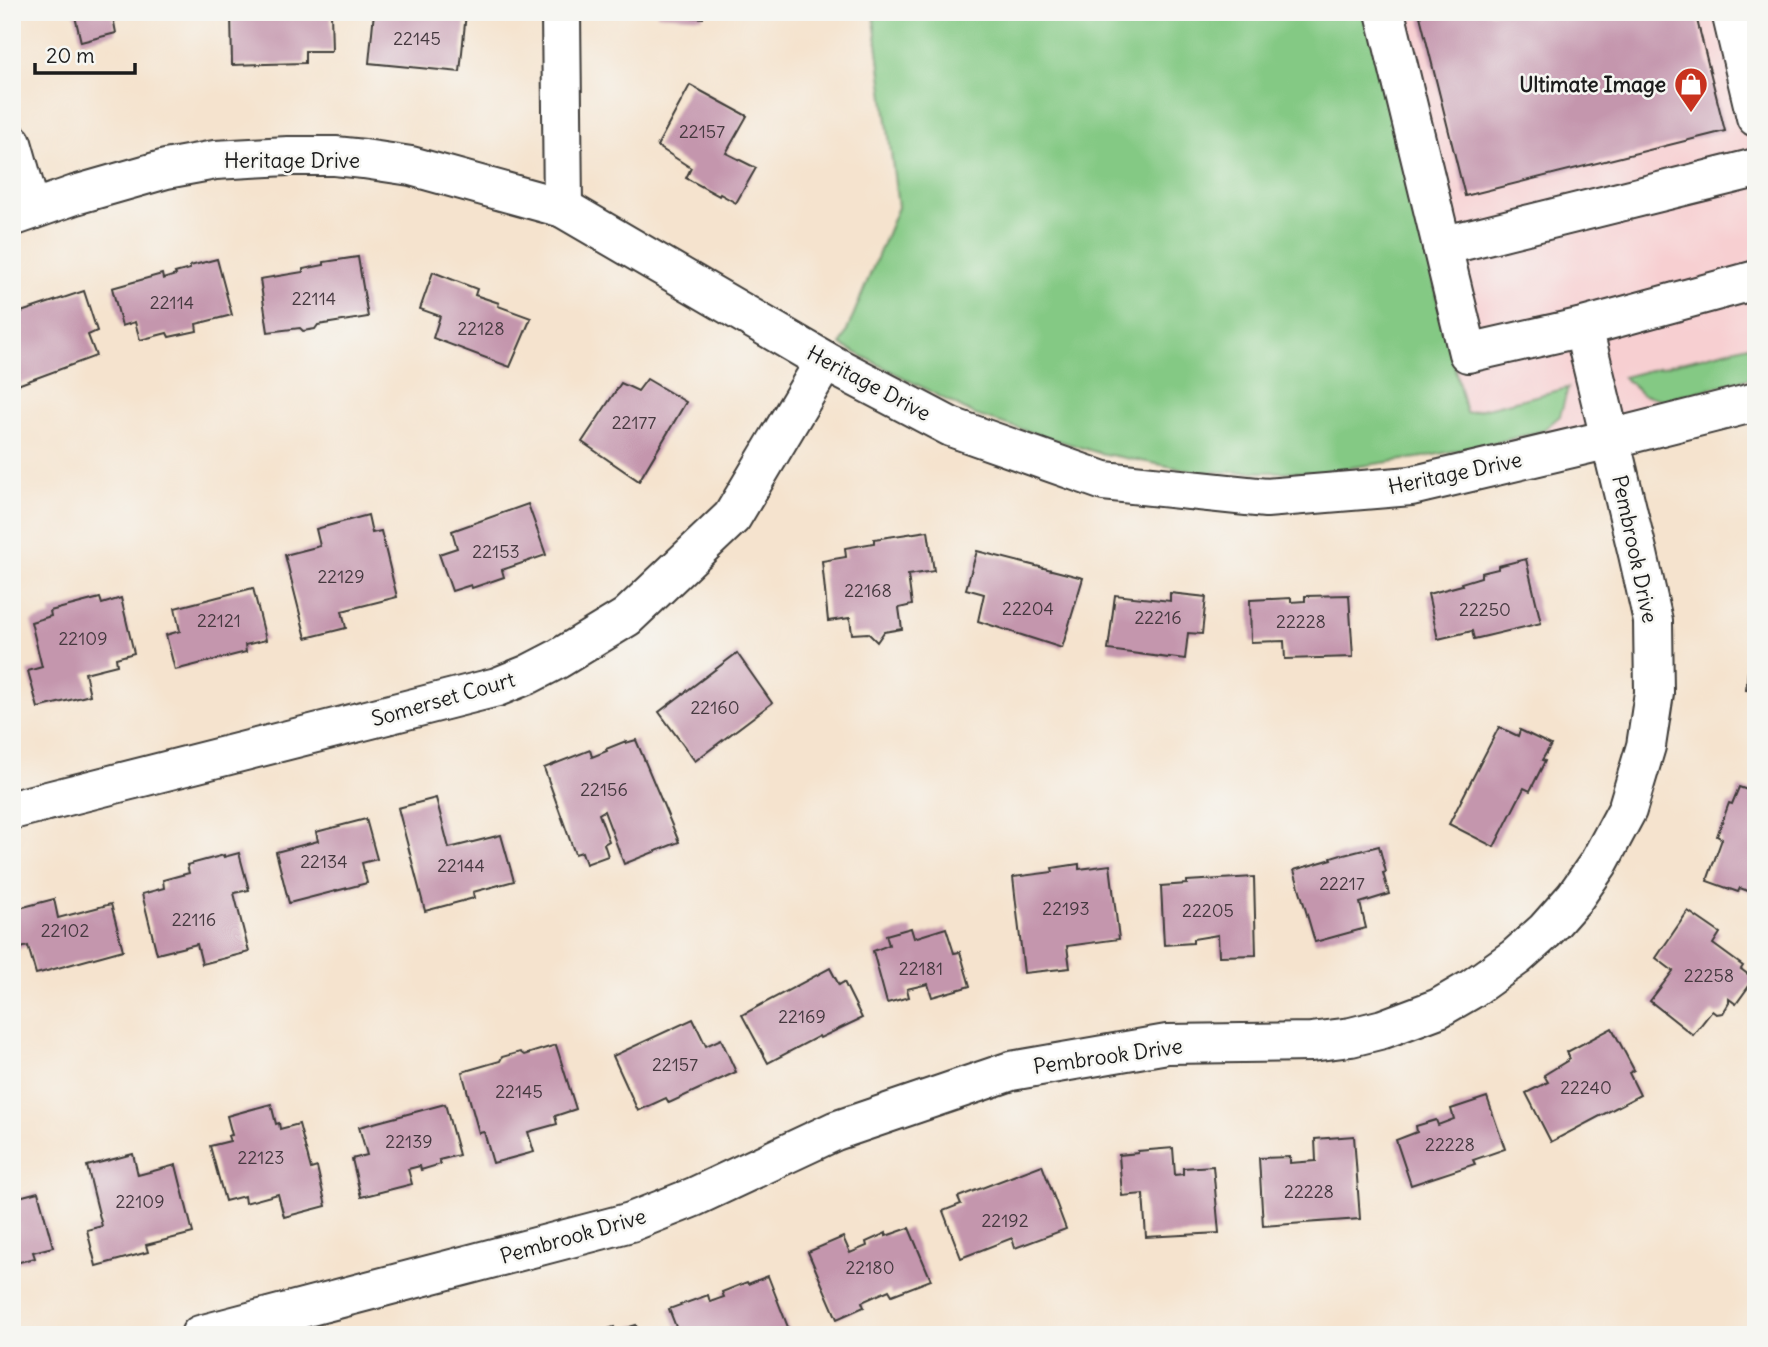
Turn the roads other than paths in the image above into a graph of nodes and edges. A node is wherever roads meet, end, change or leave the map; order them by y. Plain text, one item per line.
1 (561, 12) edge
2 (1385, 12) edge
3 (1731, 12) edge
4 (1756, 117) edge
5 (12, 143) edge
6 (1756, 168) edge
7 (563, 208) junction
8 (21, 214) edge
9 (1442, 246) junction
10 (1756, 281) edge
11 (1583, 327) junction
12 (825, 361) junction
13 (1756, 402) edge
14 (1609, 439) junction
15 (12, 810) edge
16 (200, 1335) edge

1 - 7 street
2 - 9 street
3 - 4 street
5 - 8 street
6 - 9 street
7 - 8 street, Heritage Drive
7 - 12 street, Heritage Drive
9 - 11 street
10 - 11 street
11 - 14 street, Pembrook Drive
12 - 14 street, Heritage Drive
12 - 15 street, Somerset Court
13 - 14 street, Heritage Drive
14 - 16 street, Pembrook Drive

